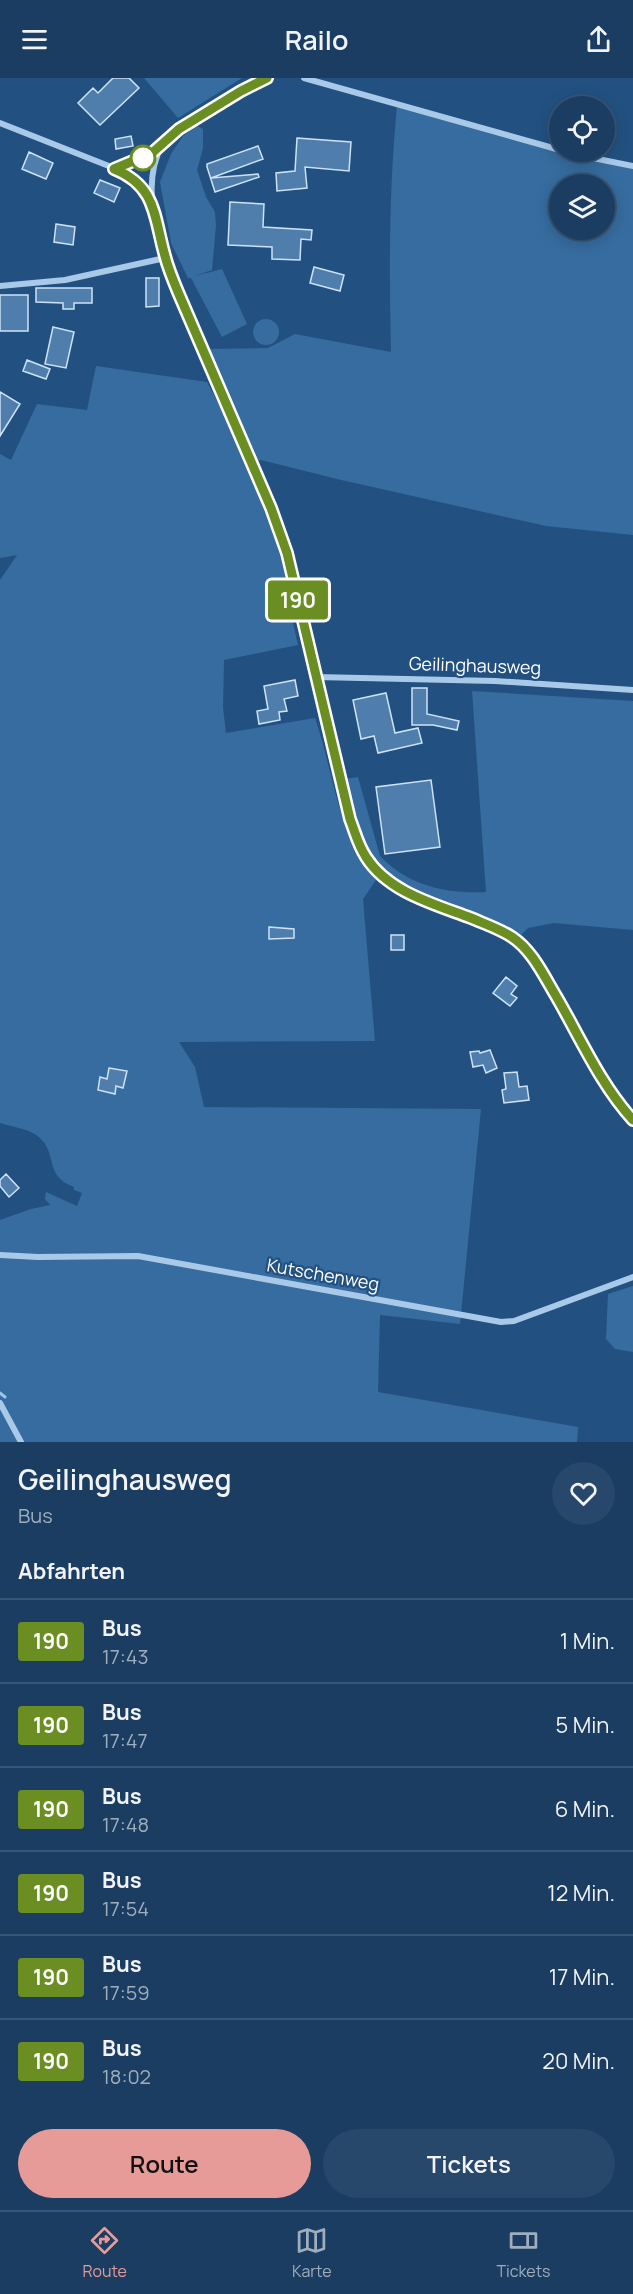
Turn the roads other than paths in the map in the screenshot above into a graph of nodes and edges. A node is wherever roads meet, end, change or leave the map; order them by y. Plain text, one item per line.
1 (267, 78) edge
2 (304, 78) edge
3 (0, 123) edge
4 (163, 143) junction
5 (549, 147) edge
6 (614, 162) edge
7 (633, 166) edge
8 (114, 169) junction
9 (152, 202) junction
10 (165, 258) junction
11 (0, 286) edge
12 (316, 677) junction
13 (633, 690) edge
14 (633, 1120) edge
15 (0, 1256) edge
16 (633, 1278) edge
17 (0, 1403) edge
18 (21, 1442) edge

1 - 4 street
2 - 5 street
3 - 8 street
4 - 8 street
4 - 9 street
6 - 7 street
8 - 9 street
9 - 10 street
10 - 11 street
10 - 12 street
12 - 13 street, Geilinghausweg
12 - 14 street
15 - 16 street, Kutschenweg
17 - 18 street

